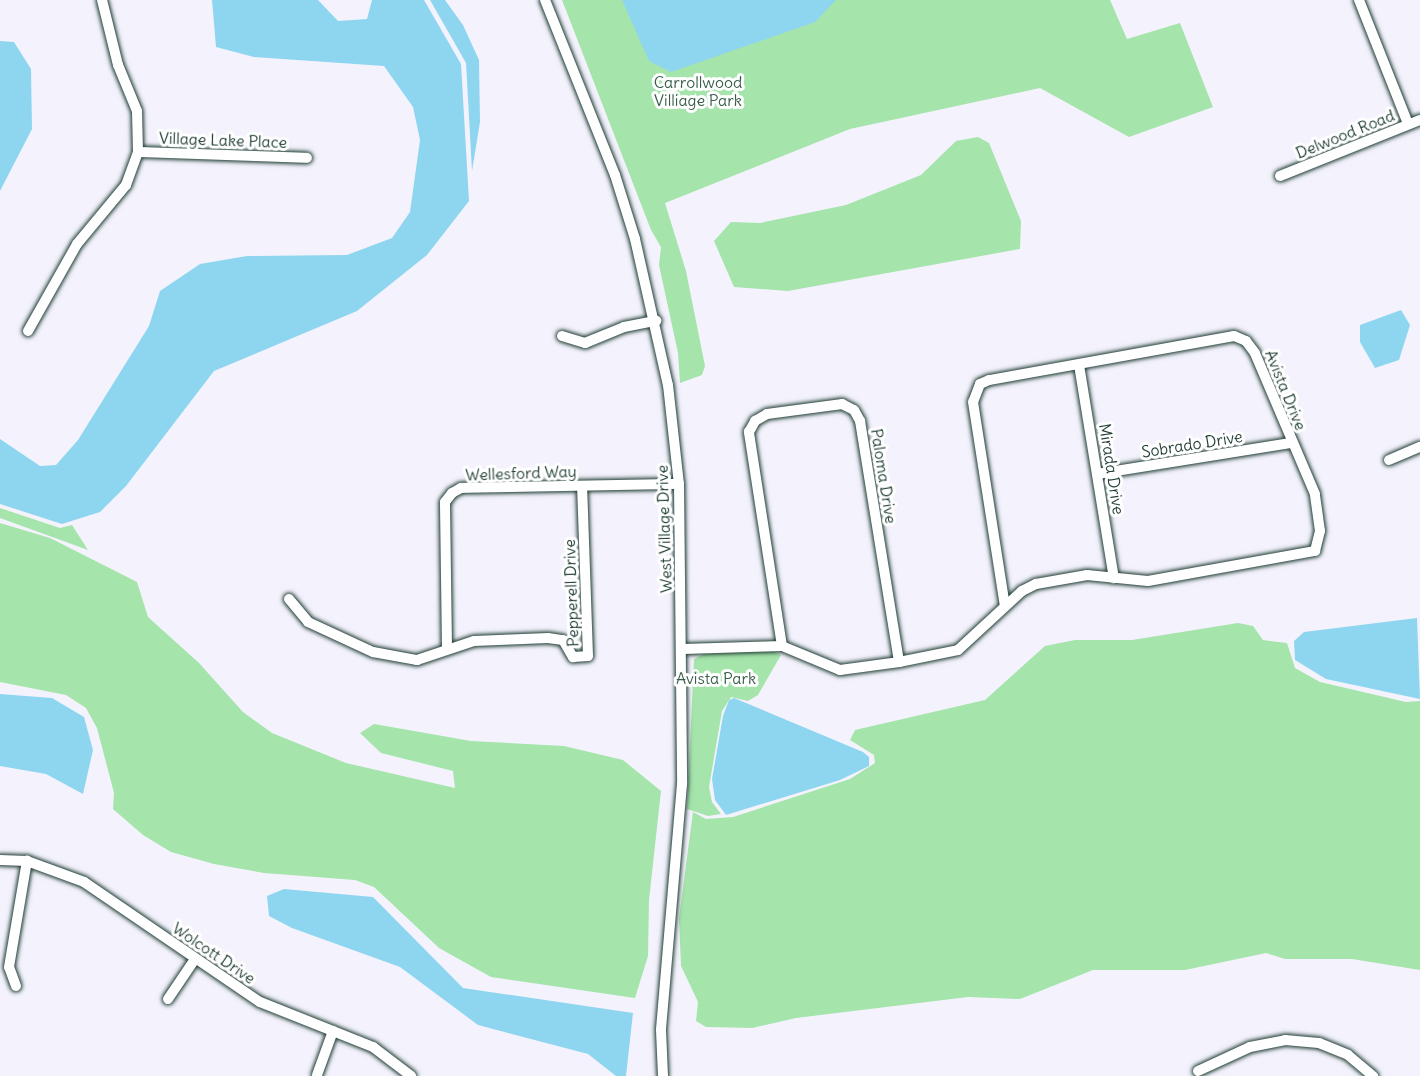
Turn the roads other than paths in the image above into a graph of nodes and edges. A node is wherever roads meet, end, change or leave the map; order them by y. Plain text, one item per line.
1 (102, 0) edge
2 (545, 0) edge
3 (1359, 0) edge
4 (1420, 120) edge
5 (1408, 124) junction
6 (138, 152) junction
7 (307, 158) dead end
8 (1280, 176) dead end
9 (656, 321) junction
10 (28, 332) dead end
11 (562, 336) dead end
12 (1079, 365) junction
13 (1291, 444) junction
14 (1420, 447) edge
15 (1389, 460) dead end
16 (1097, 474) junction
17 (679, 484) junction
18 (582, 486) junction
19 (1114, 578) junction
20 (289, 599) dead end
21 (1005, 606) junction
22 (782, 646) junction
23 (447, 648) junction
24 (683, 649) junction
25 (899, 662) junction
26 (0, 860) edge
27 (27, 861) junction
28 (195, 959) junction
29 (16, 986) dead end
30 (168, 999) dead end
31 (333, 1031) junction
32 (1197, 1071) dead end
33 (317, 1075) edge
34 (411, 1076) edge
35 (663, 1076) edge
36 (1372, 1076) edge

1 - 6 street
2 - 9 street, West Village Drive
3 - 5 street
4 - 5 street, Delwood Road
5 - 8 street, Delwood Road
6 - 7 street, Village Lake Place
6 - 10 street
9 - 11 street
9 - 17 street, West Village Drive
12 - 13 street, Avista Drive
12 - 16 street, Mirada Drive
12 - 21 street, Avista Drive
13 - 16 street, Sobrado Drive
13 - 19 street, Avista Drive
14 - 15 street
16 - 19 street, Mirada Drive
17 - 18 street, Wellesford Way
17 - 24 street, West Village Drive
18 - 23 street, Wellesford Way
18 - 23 street, Pepperell Drive
19 - 21 street, Avista Drive
20 - 23 street, Pepperell Drive
21 - 25 street, Avista Drive
22 - 24 street, Avista Drive
22 - 25 street, Avista Drive
22 - 25 street, Paloma Drive
24 - 35 street, West Village Drive
26 - 27 street, Wolcott Drive
27 - 28 street, Wolcott Drive
27 - 29 street
28 - 30 street
28 - 31 street, Wolcott Drive
31 - 33 street
31 - 34 street, Wolcott Drive
32 - 36 street

